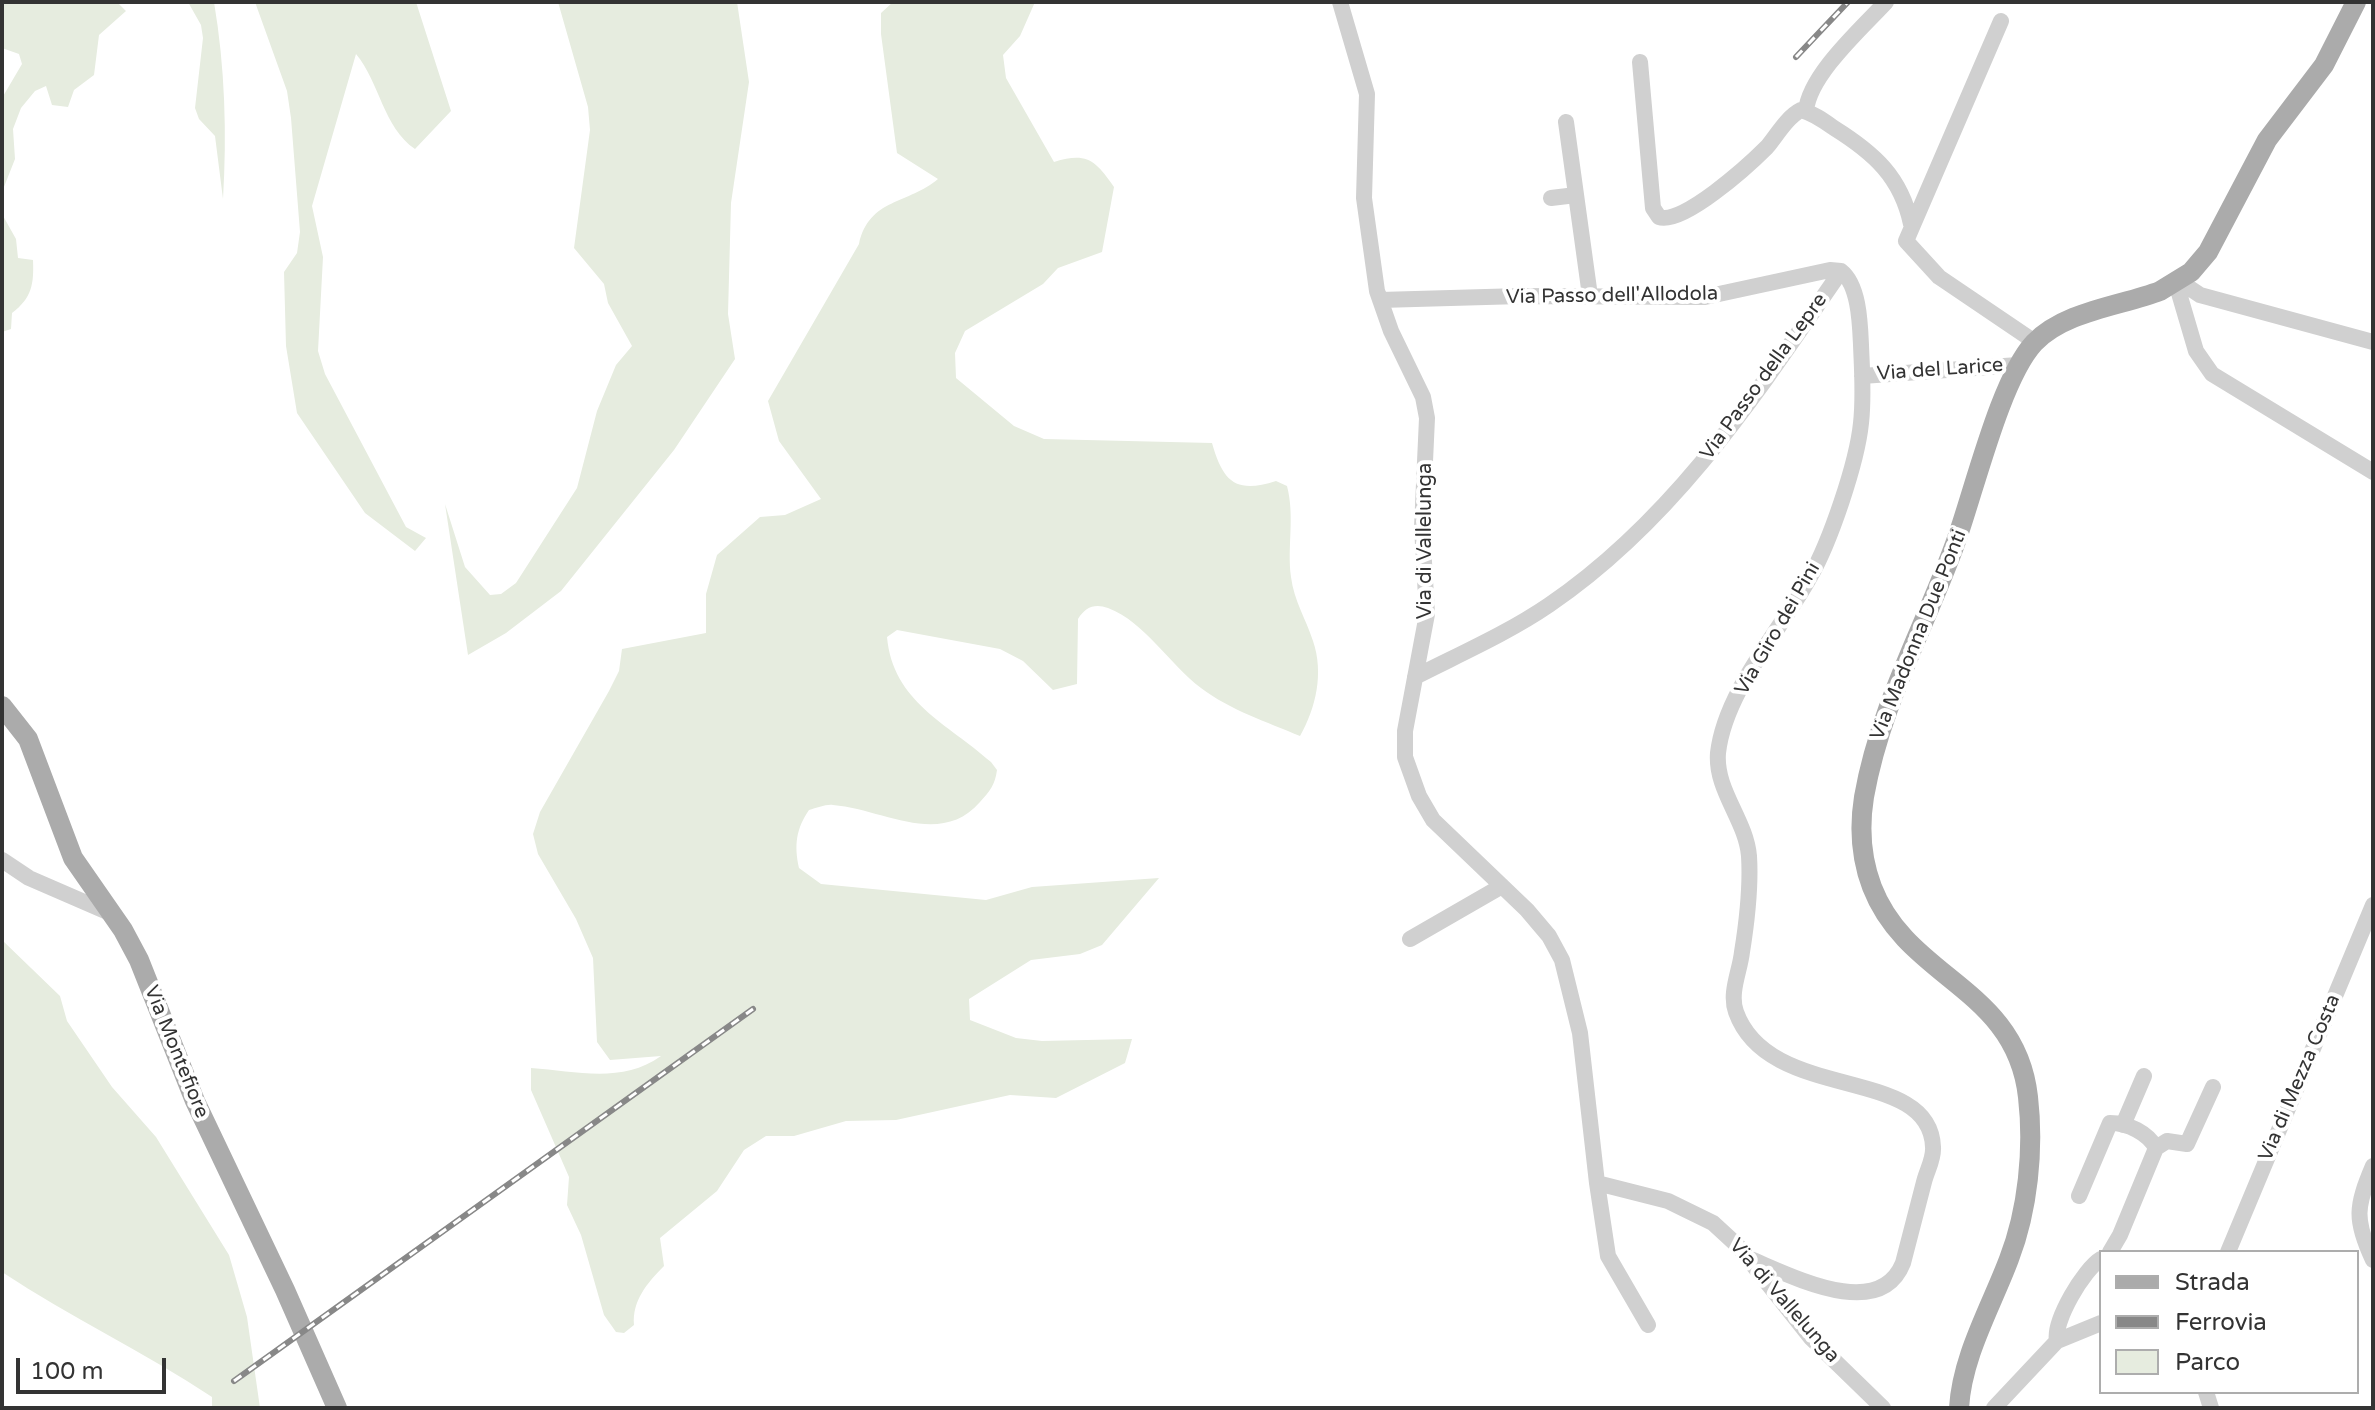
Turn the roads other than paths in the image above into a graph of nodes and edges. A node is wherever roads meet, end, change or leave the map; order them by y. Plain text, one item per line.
1 (1886, 2) edge
2 (2356, 2) edge
3 (1344, 4) edge
4 (2001, 21) dead end
5 (1640, 62) dead end
6 (1806, 111) junction
7 (1566, 122) dead end
8 (1576, 195) junction
9 (1551, 198) dead end
10 (1911, 224) junction
11 (1841, 271) junction
12 (2177, 282) junction
13 (1590, 296) junction
14 (1380, 300) junction
15 (2035, 342) junction
16 (2373, 342) edge
17 (2018, 365) junction
18 (1862, 376) junction
19 (2373, 472) edge
20 (1415, 677) junction
21 (2, 706) edge
22 (2, 860) edge
23 (1502, 886) junction
24 (2373, 905) edge
25 (113, 914) junction
26 (1410, 939) dead end
27 (2144, 1076) dead end
28 (2213, 1087) dead end
29 (2123, 1125) junction
30 (2156, 1148) junction
31 (2373, 1166) edge
32 (1597, 1183) junction
33 (2079, 1196) dead end
34 (2111, 1250) edge
35 (2230, 1250) edge
36 (1746, 1257) junction
37 (2373, 1260) edge
38 (2099, 1261) edge
39 (2099, 1324) edge
40 (1648, 1325) dead end
41 (2057, 1341) junction
42 (337, 1408) edge
43 (1883, 1408) edge
44 (1959, 1408) edge
45 (1994, 1408) edge

1 - 6 street
2 - 12 main road, Via Madonna Due Ponti
3 - 14 street, Via di Vallelunga
4 - 10 street
5 - 6 street
6 - 10 street
7 - 8 street
8 - 9 street
8 - 13 street
10 - 15 street
11 - 13 street, Via Passo dell'Allodola
11 - 18 street, Via Giro dei Pini
11 - 20 street, Via Passo della Lepre
12 - 15 main road, Via Madonna Due Ponti
12 - 16 street
12 - 19 street
13 - 14 street, Via Passo dell'Allodola
14 - 20 street, Via di Vallelunga
15 - 17 main road, Via Madonna Due Ponti
17 - 18 street, Via del Larice
17 - 44 main road, Via Madonna Due Ponti
18 - 36 street, Via Giro dei Pini
20 - 23 street, Via di Vallelunga
21 - 25 main road, Via Montefiore
22 - 25 street
23 - 26 street
23 - 32 street, Via di Vallelunga
24 - 35 street, Via di Mezza Costa
25 - 42 main road, Via Montefiore
27 - 29 street
28 - 30 street
29 - 30 street
29 - 33 street
30 - 34 street
31 - 37 street
32 - 36 street, Via di Vallelunga
32 - 40 street
36 - 43 street, Via di Vallelunga
38 - 41 street
39 - 41 street
41 - 45 street

